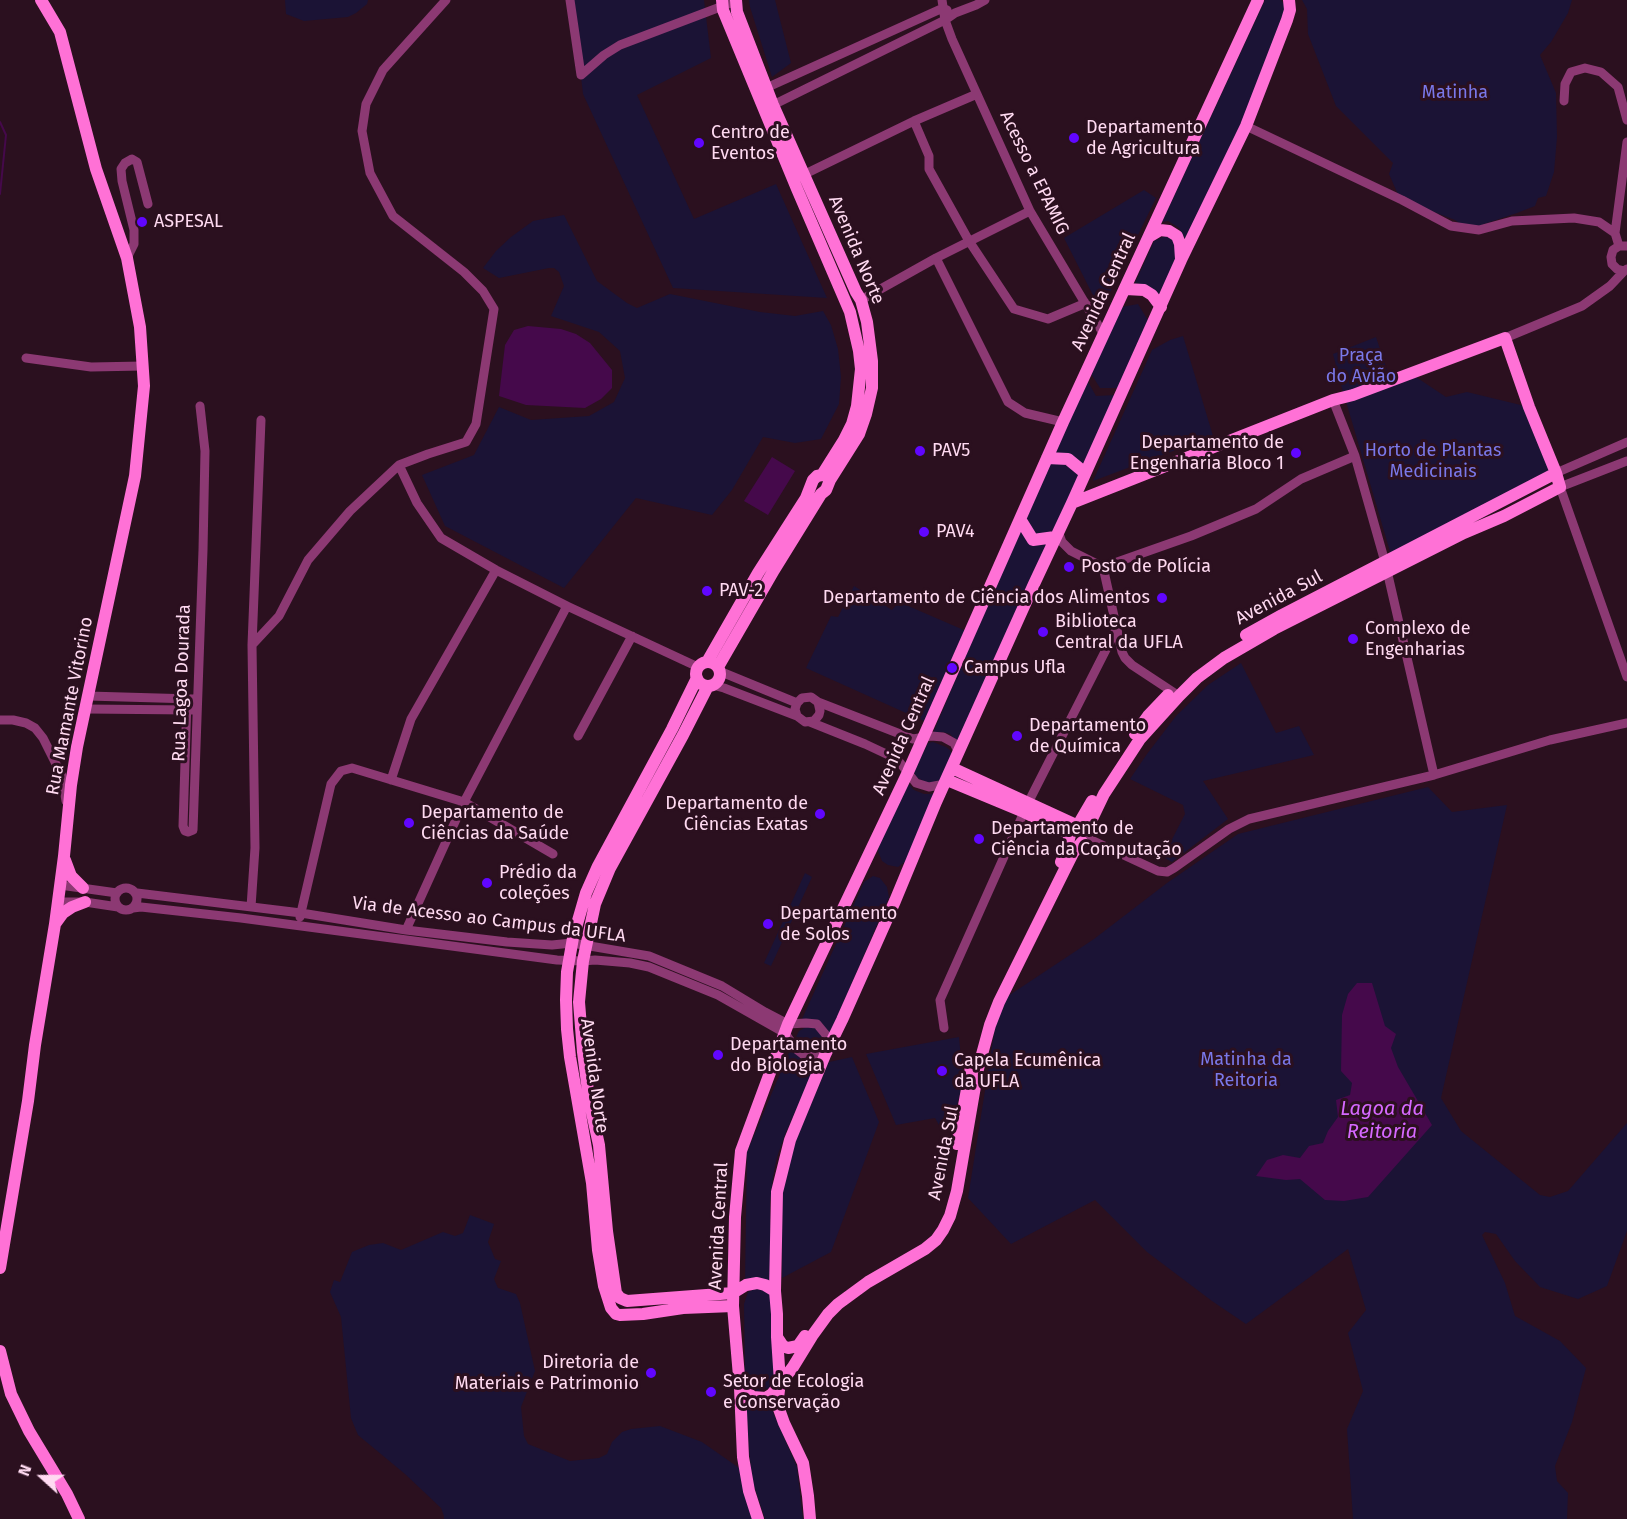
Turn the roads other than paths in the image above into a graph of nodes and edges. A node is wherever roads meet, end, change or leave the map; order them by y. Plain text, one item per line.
1 (41, 0) edge
2 (446, 0) edge
3 (570, 0) edge
4 (736, 0) edge
5 (985, 0) edge
6 (1258, 0) edge
7 (1289, 0) edge
8 (722, 3) edge
9 (942, 4) edge
10 (955, 13) junction
11 (945, 20) junction
12 (848, 52) junction
13 (854, 64) junction
14 (766, 88) junction
15 (977, 94) junction
16 (1564, 101) dead end
17 (773, 105) junction
18 (1627, 120) edge
19 (914, 121) junction
20 (1246, 126) junction
21 (1627, 142) edge
22 (805, 174) junction
23 (148, 204) dead end
24 (1030, 211) junction
25 (1615, 233) junction
26 (1150, 236) junction
27 (969, 241) junction
28 (1623, 246) edge
29 (128, 258) junction
30 (936, 258) junction
31 (1181, 260) junction
32 (1625, 270) edge
33 (1126, 289) junction
34 (855, 302) junction
35 (1086, 303) junction
36 (1161, 307) junction
37 (1104, 335) junction
38 (1505, 338) junction
39 (26, 358) dead end
40 (143, 366) junction
41 (1333, 400) junction
42 (200, 406) dead end
43 (261, 420) dead end
44 (1063, 422) junction
45 (1627, 441) edge
46 (1355, 456) junction
47 (1047, 458) junction
48 (1627, 461) edge
49 (399, 465) junction
50 (1085, 473) junction
51 (1556, 473) junction
52 (1560, 487) junction
53 (1072, 503) junction
54 (1020, 519) junction
55 (1057, 534) junction
56 (1104, 567) junction
57 (1387, 567) junction
58 (496, 570) junction
59 (567, 606) junction
60 (1117, 628) junction
61 (632, 636) junction
62 (252, 645) junction
63 (708, 674) junction
64 (1627, 677) edge
65 (1175, 693) junction
66 (88, 696) junction
67 (119, 697) junction
68 (187, 699) junction
69 (199, 700) junction
70 (797, 702) junction
71 (818, 702) junction
72 (86, 709) junction
73 (118, 710) junction
74 (187, 710) junction
75 (198, 711) junction
76 (796, 716) junction
77 (0, 720) edge
78 (810, 722) junction
79 (1627, 723) edge
80 (578, 736) dead end
81 (924, 738) junction
82 (959, 753) junction
83 (908, 772) junction
84 (1434, 775) junction
85 (948, 777) junction
86 (391, 780) junction
87 (464, 802) junction
88 (1026, 808) junction
89 (68, 814) junction
90 (1079, 833) junction
91 (553, 855) dead end
92 (64, 856) junction
93 (60, 885) junction
94 (83, 888) junction
95 (117, 893) junction
96 (136, 893) junction
97 (58, 902) junction
98 (85, 902) junction
99 (118, 907) junction
100 (133, 908) junction
101 (251, 908) junction
102 (301, 913) junction
103 (55, 924) junction
104 (298, 926) junction
105 (406, 930) junction
106 (572, 943) junction
107 (587, 946) junction
108 (569, 961) junction
109 (583, 962) junction
110 (944, 1028) dead end
111 (787, 1029) junction
112 (831, 1041) junction
113 (825, 1055) junction
114 (0, 1268) edge
115 (775, 1291) junction
116 (733, 1293) junction
117 (733, 1306) junction
118 (777, 1337) junction
119 (0, 1351) edge
120 (780, 1382) junction
121 (740, 1388) junction
122 (78, 1519) edge
123 (758, 1519) edge
124 (810, 1519) edge

1 - 29 street, Rua Mamante Vitorino
2 - 49 street
3 - 8 street
4 - 8 street
4 - 14 street, Avenida Norte
5 - 10 street
6 - 26 street, Avenida Central
7 - 20 street
8 - 34 street, Avenida Norte
9 - 10 street
9 - 11 street, Acesso a EPAMIG
9 - 12 street
10 - 11 street
11 - 13 street
11 - 15 street, Acesso a EPAMIG
12 - 13 street
12 - 14 street
13 - 17 street
14 - 17 street, Avenida Norte
15 - 19 street
15 - 24 street, Acesso a EPAMIG
16 - 18 street
17 - 22 street, Avenida Norte
19 - 22 street
19 - 27 street
20 - 25 street
20 - 31 street
21 - 25 street
22 - 34 street, Avenida Norte
23 - 29 street
24 - 27 street
24 - 35 street, Acesso a EPAMIG
25 - 28 street
26 - 31 street
26 - 33 street, Avenida Central
27 - 30 street
27 - 35 street
28 - 32 street
29 - 40 street, Rua Mamante Vitorino
30 - 34 street
30 - 44 street
31 - 36 street
32 - 38 street
33 - 36 street
33 - 37 street, Avenida Central
34 - 63 street, Avenida Norte
35 - 37 street, Acesso a EPAMIG
36 - 50 street
37 - 44 street, Avenida Central
38 - 41 street
38 - 51 street
39 - 40 street
40 - 66 street, Rua Mamante Vitorino
41 - 46 street
41 - 53 street
42 - 69 street, Rua Lagoa Dourada
43 - 62 street
44 - 47 street, Avenida Central
45 - 51 street
46 - 56 street
46 - 57 street
47 - 50 street
47 - 54 street, Avenida Central
48 - 52 street
49 - 58 street
49 - 62 street
50 - 53 street
51 - 52 street
51 - 57 street, Avenida Sul
52 - 57 street, Avenida Sul
52 - 64 street
53 - 55 street
54 - 55 street
54 - 81 street, Avenida Central
55 - 56 street
55 - 82 street
56 - 60 street
57 - 65 street, Avenida Sul
57 - 84 street
58 - 59 street
58 - 86 street
59 - 61 street
59 - 87 street
60 - 65 street
60 - 88 street
61 - 63 street
61 - 80 street
62 - 101 street
63 - 70 street
63 - 76 street
63 - 106 street, Avenida Norte
63 - 107 street, Avenida Norte
65 - 90 street, Avenida Sul
66 - 67 street
66 - 72 street, Rua Mamante Vitorino
67 - 68 street
67 - 73 street
68 - 69 street
68 - 74 street
69 - 75 street, Rua Lagoa Dourada
70 - 71 street
70 - 76 street
71 - 78 street
71 - 81 street
72 - 73 street
72 - 89 street, Rua Mamante Vitorino
73 - 74 street
74 - 75 street
74 - 75 street, Rua Lagoa Dourada
76 - 78 street
77 - 89 street
78 - 83 street
79 - 84 street
81 - 82 street
81 - 83 street, Avenida Central
82 - 85 street
83 - 85 street
83 - 111 street, Avenida Central
84 - 90 street
85 - 88 street
85 - 112 street
86 - 87 street
86 - 102 street
87 - 91 street
87 - 105 street
88 - 90 street
88 - 110 street
89 - 92 street, Rua Mamante Vitorino
90 - 118 street, Avenida Sul
90 - 120 street, Avenida Sul
92 - 93 street, Rua Mamante Vitorino
92 - 94 street
93 - 94 street
93 - 97 street, Rua Mamante Vitorino
94 - 95 street
95 - 96 street
95 - 99 street
96 - 100 street
96 - 101 street, Via de Acesso ao Campus da UFLA
97 - 98 street
97 - 103 street, Rua Mamante Vitorino
98 - 99 street
98 - 103 street
99 - 100 street
100 - 104 street, Via de Acesso ao Campus da UFLA
101 - 102 street, Via de Acesso ao Campus da UFLA
102 - 104 street
102 - 105 street, Via de Acesso ao Campus da UFLA
103 - 114 street, Rua Mamante Vitorino
104 - 108 street, Via de Acesso ao Campus da UFLA
105 - 106 street, Via de Acesso ao Campus da UFLA
106 - 107 street, Via de Acesso ao Campus da UFLA
106 - 108 street, Avenida Norte
107 - 109 street, Avenida Norte
107 - 111 street, Via de Acesso ao Campus da UFLA
108 - 109 street, Via de Acesso ao Campus da UFLA
108 - 117 street, Avenida Norte
109 - 111 street, Via de Acesso ao Campus da UFLA
109 - 116 street, Avenida Norte
111 - 112 street
111 - 113 street
111 - 116 street, Avenida Central
112 - 113 street
113 - 115 street
115 - 116 street, Avenida Norte
115 - 118 street
116 - 117 street, Avenida Central
117 - 121 street, Avenida Central
118 - 120 street
119 - 122 street
120 - 121 street, Avenida Sul
120 - 124 street
121 - 123 street, Avenida Central

